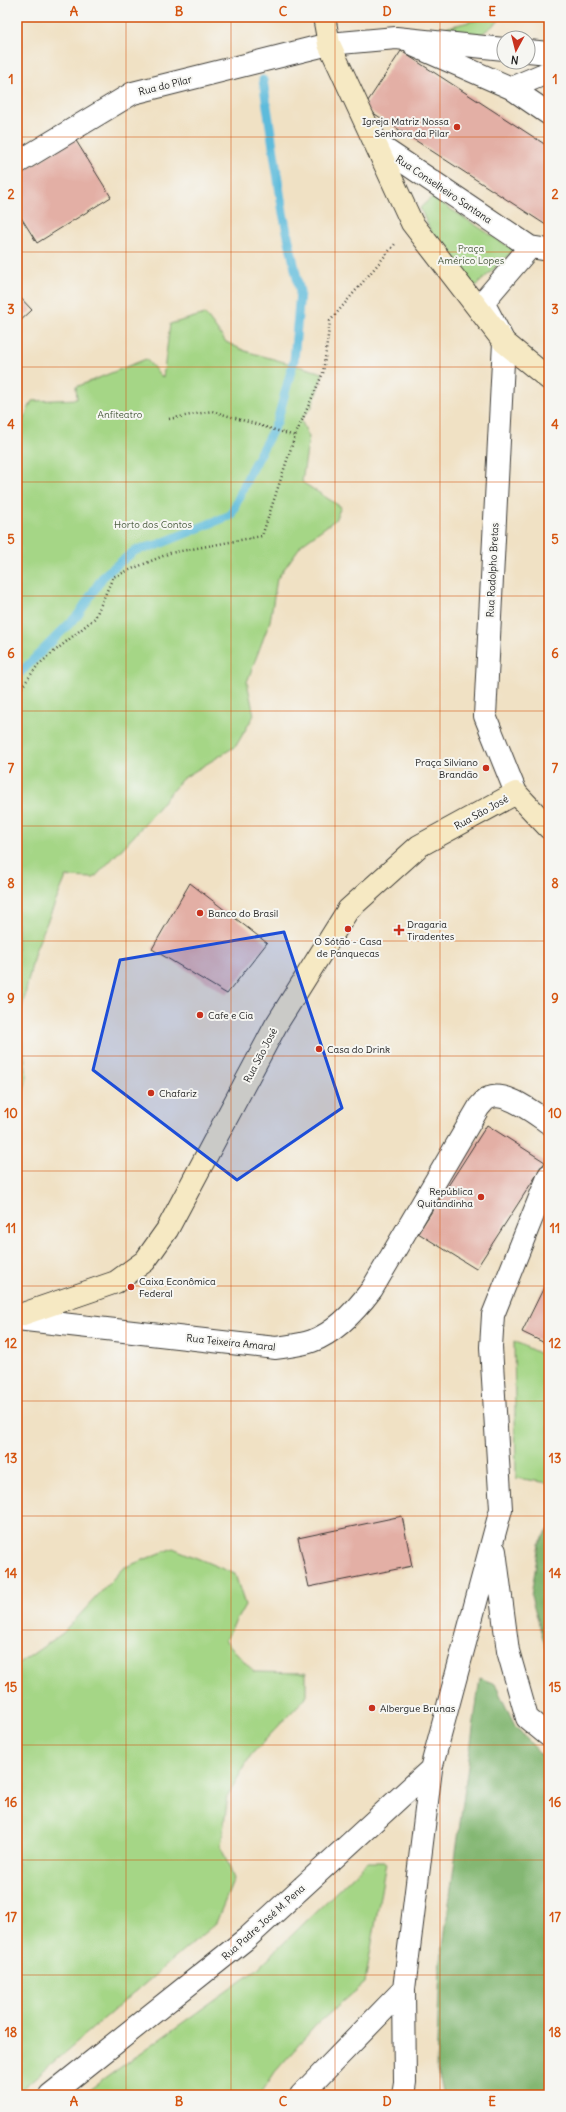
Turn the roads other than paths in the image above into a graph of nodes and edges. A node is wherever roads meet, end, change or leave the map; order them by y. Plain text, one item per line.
1 (324, 17) edge
2 (396, 38) junction
3 (329, 44) junction
4 (496, 48) edge
5 (536, 52) edge
6 (549, 53) edge
7 (549, 72) edge
8 (511, 88) junction
9 (549, 114) edge
10 (368, 124) junction
11 (17, 163) edge
12 (540, 248) edge
13 (504, 342) junction
14 (549, 379) edge
15 (516, 793) junction
16 (549, 828) edge
17 (549, 1123) edge
18 (549, 1175) edge
19 (17, 1317) edge
20 (494, 1541) junction
21 (549, 1736) edge
22 (431, 1769) junction
23 (404, 1989) junction
24 (50, 2095) edge
25 (301, 2095) edge
26 (403, 2095) edge

1 - 3 street
2 - 3 street, Rua do Pilar
2 - 4 street, Rua do Pilar
2 - 8 street
3 - 10 street
3 - 11 street, Rua do Pilar
5 - 6 street
7 - 8 street
8 - 9 street
10 - 12 street, Rua Conselheiro Santana
10 - 13 street
12 - 13 street
13 - 14 street
13 - 15 street, Rua Rodolpho Bretas
15 - 16 street
15 - 19 street, Rua São José
17 - 19 street, Rua Teixeira Amaral
18 - 20 street
20 - 21 street
20 - 22 street
22 - 23 street
22 - 24 street, Rua Padre José M. Pena
23 - 25 street
23 - 26 street

